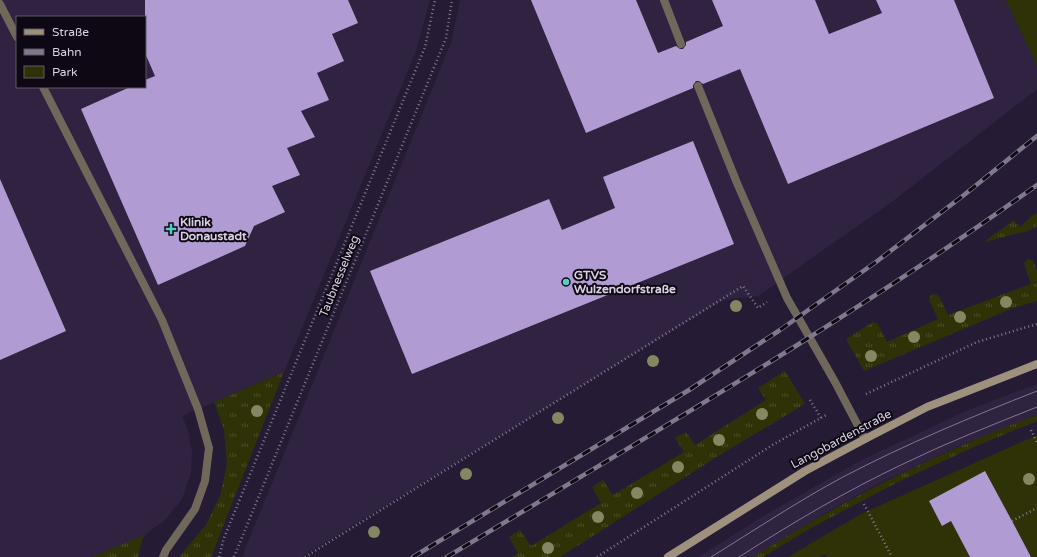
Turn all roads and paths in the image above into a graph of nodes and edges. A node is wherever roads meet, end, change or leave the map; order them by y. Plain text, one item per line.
1 (435, 0) edge
2 (452, 0) edge
3 (664, 0) edge
4 (0, 4) edge
5 (16, 35) edge
6 (681, 44) dead end
7 (698, 86) dead end
8 (44, 88) edge
9 (783, 289) junction
10 (1037, 324) edge
11 (1037, 364) edge
12 (810, 400) dead end
13 (847, 402) junction
14 (821, 418) junction
15 (1031, 430) dead end
16 (865, 439) junction
17 (1037, 443) edge
18 (864, 504) dead end
19 (1037, 508) edge
20 (1012, 521) dead end
21 (164, 557) edge
22 (219, 557) edge
23 (234, 557) edge
24 (305, 557) edge
25 (597, 557) edge
26 (668, 557) edge
27 (892, 557) edge

1 - 22 path, Taubnesselweg
2 - 23 path, Taubnesselweg
3 - 6 lane
4 - 5 lane
7 - 9 lane
8 - 21 lane
9 - 13 lane
9 - 24 path
10 - 13 path
11 - 16 street, Langobardenstraße
12 - 14 path
13 - 14 path
13 - 16 lane
14 - 25 path
15 - 17 path
16 - 26 street, Langobardenstraße
18 - 27 path
19 - 20 path

